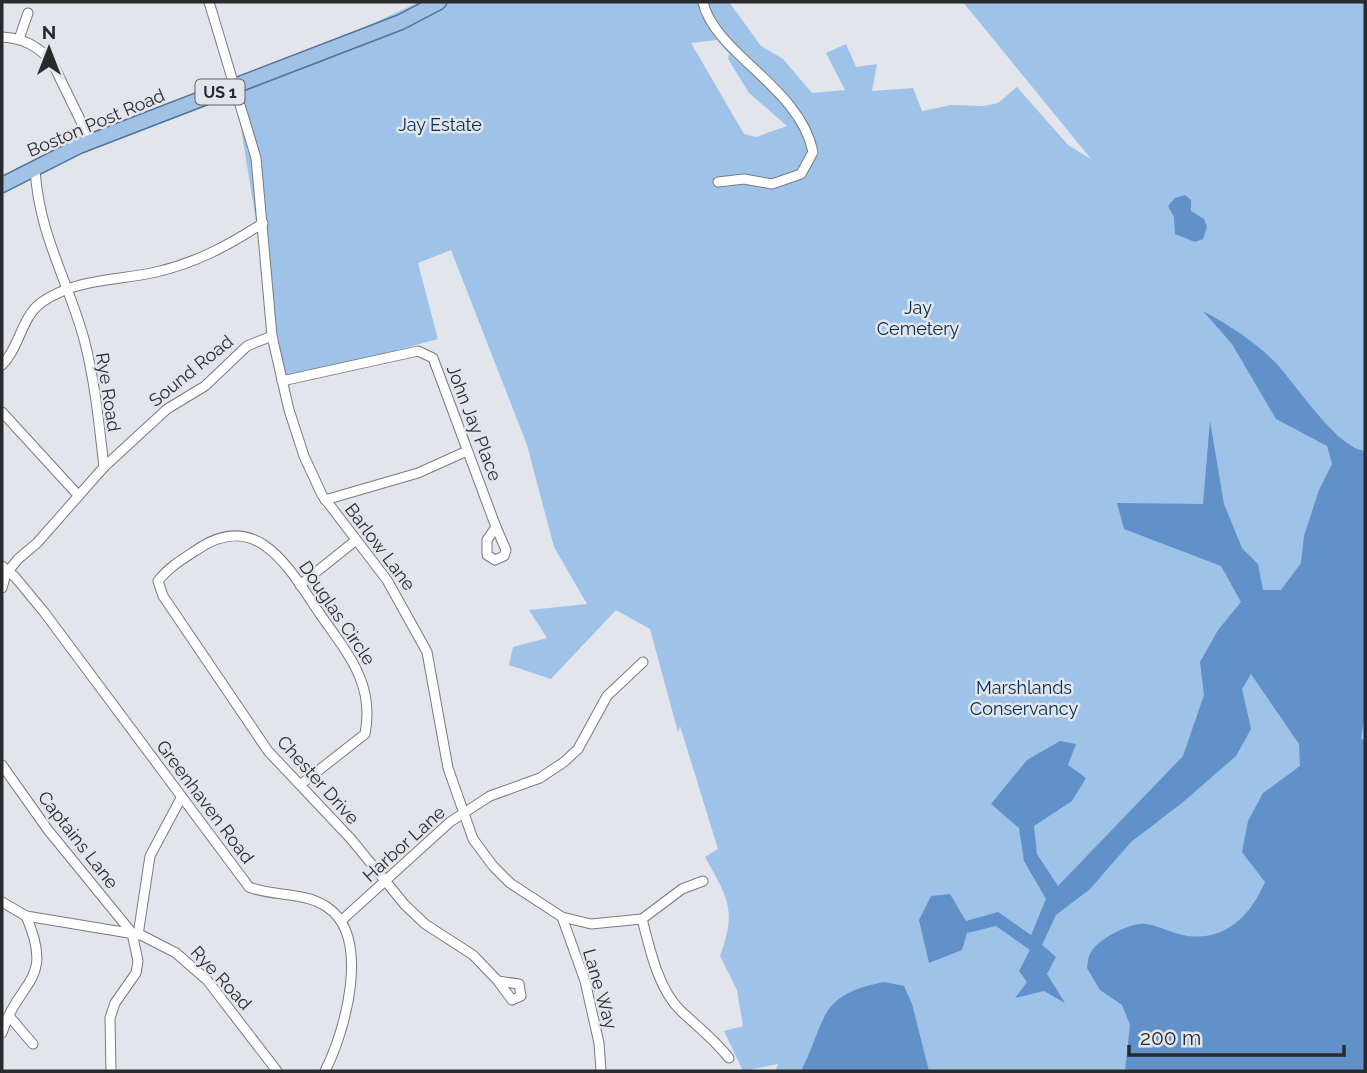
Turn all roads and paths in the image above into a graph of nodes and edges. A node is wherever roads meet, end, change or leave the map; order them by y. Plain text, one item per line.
1 (209, 2) edge
2 (439, 2) edge
3 (703, 2) edge
4 (28, 13) dead end
5 (2, 37) edge
6 (19, 39) junction
7 (236, 86) junction
8 (90, 142) junction
9 (36, 169) junction
10 (718, 182) dead end
11 (2, 186) edge
12 (263, 223) junction
13 (67, 289) junction
14 (272, 336) junction
15 (2, 365) edge
16 (282, 380) junction
17 (2, 412) edge
18 (467, 451) junction
19 (104, 467) junction
20 (78, 495) junction
21 (325, 500) junction
22 (495, 527) dead end
23 (355, 541) junction
24 (5, 569) edge
25 (166, 571) joint
26 (300, 585) junction
27 (2, 588) edge
28 (643, 662) dead end
29 (2, 765) edge
30 (300, 785) junction
31 (181, 798) junction
32 (462, 814) junction
33 (703, 880) dead end
34 (386, 883) junction
35 (2, 902) edge
36 (26, 916) junction
37 (562, 917) junction
38 (642, 919) junction
39 (342, 920) junction
40 (135, 934) junction
41 (498, 981) dead end
42 (9, 1016) junction
43 (2, 1033) edge
44 (33, 1044) dead end
45 (729, 1058) dead end
46 (111, 1071) edge
47 (276, 1071) edge
48 (324, 1071) edge
49 (601, 1071) edge

1 - 7 street, Barlow Lane
2 - 7 main road, Boston Post Road / US 1
3 - 10 street
4 - 6 street
5 - 6 street
6 - 8 street
7 - 8 main road, Boston Post Road / US 1
7 - 12 street, Barlow Lane
8 - 9 main road, Boston Post Road / US 1
9 - 11 main road, Boston Post Road / US 1
9 - 13 street, Rye Road
12 - 13 street
12 - 14 street, Barlow Lane
13 - 15 street
13 - 19 street, Rye Road
14 - 16 street, Barlow Lane
14 - 19 street, Sound Road
16 - 18 street, John Jay Place
16 - 21 street, Barlow Lane
17 - 20 street
18 - 21 street
18 - 22 street, John Jay Place
19 - 20 street
20 - 24 street
21 - 23 street, Barlow Lane
23 - 26 street
23 - 32 street, Barlow Lane
24 - 27 street
24 - 31 street, Greenhaven Road
25 - 26 street, Douglas Circle
25 - 30 street, Chester Drive
26 - 30 street, Douglas Circle
28 - 32 street, Harbor Lane
29 - 40 street, Captains Lane
30 - 34 street, Chester Drive
31 - 39 street, Greenhaven Road
31 - 40 street
32 - 34 street, Harbor Lane
32 - 37 street, Barlow Lane
33 - 38 street
34 - 39 street, Harbor Lane
34 - 41 street, Chester Drive
35 - 36 street, Rye Road
36 - 40 street, Rye Road
36 - 42 street
37 - 38 street, Barlow Lane
37 - 49 street, Lane Way
38 - 45 street
39 - 48 street
40 - 46 street
40 - 47 street, Rye Road
42 - 43 street
42 - 44 street

